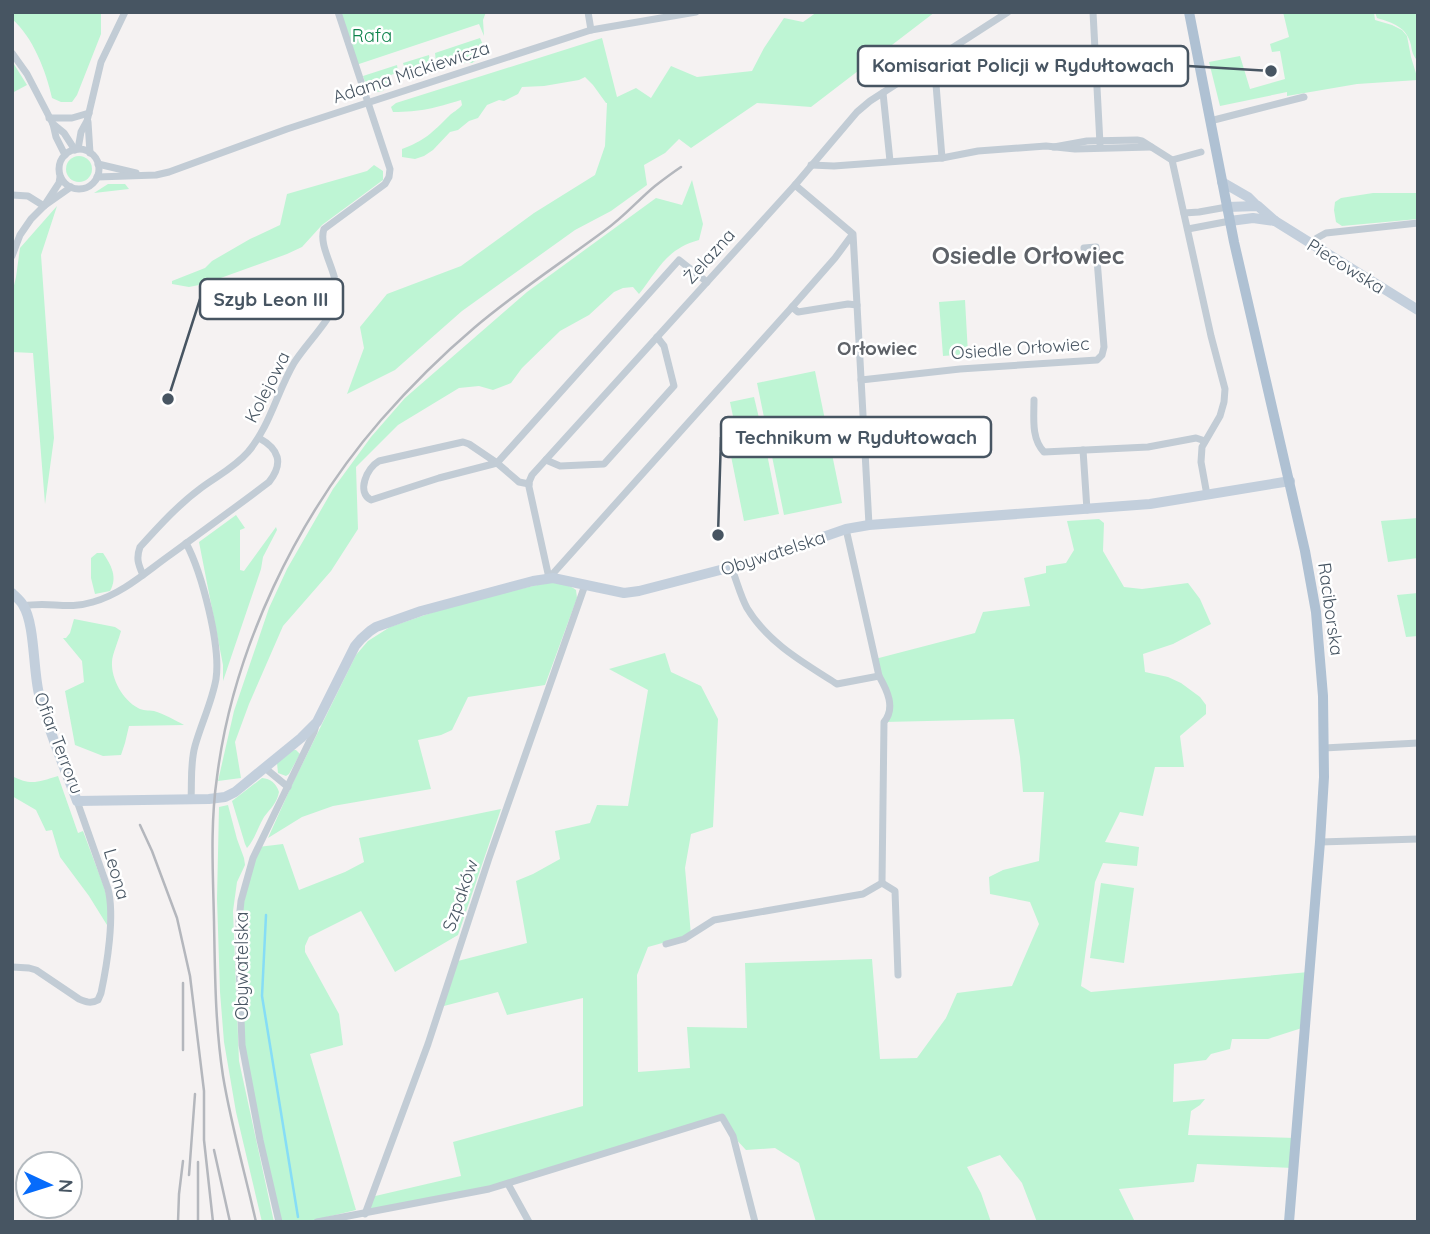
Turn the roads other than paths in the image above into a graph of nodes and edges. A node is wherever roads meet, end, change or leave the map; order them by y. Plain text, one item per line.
1 (125, 12) edge
2 (338, 12) edge
3 (588, 12) edge
4 (696, 12) edge
5 (1008, 12) edge
6 (1093, 12) edge
7 (1189, 12) edge
8 (591, 30) junction
9 (12, 53) edge
10 (934, 60) junction
11 (883, 93) junction
12 (1304, 97) dead end
13 (369, 103) junction
14 (88, 117) junction
15 (51, 121) junction
16 (1210, 121) junction
17 (1100, 144) junction
18 (76, 149) junction
19 (1201, 152) dead end
20 (90, 153) junction
21 (65, 155) junction
22 (942, 158) junction
23 (1172, 160) junction
24 (890, 161) junction
25 (98, 164) junction
26 (811, 165) junction
27 (140, 174) junction
28 (61, 176) junction
29 (97, 177) junction
30 (1222, 182) junction
31 (795, 184) junction
32 (71, 187) junction
33 (12, 195) edge
34 (44, 206) junction
35 (1258, 206) junction
36 (1227, 207) junction
37 (1184, 213) junction
38 (1230, 221) junction
39 (1275, 222) junction
40 (1418, 223) edge
41 (1188, 229) junction
42 (853, 234) junction
43 (1312, 244) junction
44 (1084, 248) dead end
45 (12, 256) edge
46 (707, 282) junction
47 (857, 305) junction
48 (792, 307) junction
49 (1418, 310) edge
50 (657, 337) junction
51 (861, 380) junction
52 (1034, 400) dead end
53 (259, 438) junction
54 (1205, 441) junction
55 (1083, 450) junction
56 (546, 460) junction
57 (497, 463) junction
58 (1290, 481) junction
59 (529, 484) junction
60 (1207, 495) junction
61 (1087, 510) junction
62 (869, 525) junction
63 (846, 529) junction
64 (186, 543) junction
65 (731, 567) junction
66 (143, 575) junction
67 (550, 578) junction
68 (585, 585) junction
69 (12, 593) edge
70 (24, 606) junction
71 (879, 676) junction
72 (317, 722) junction
73 (1418, 743) edge
74 (1324, 748) junction
75 (265, 768) junction
76 (288, 787) junction
77 (191, 800) junction
78 (77, 801) junction
79 (1418, 839) edge
80 (1320, 842) junction
81 (882, 883) junction
82 (666, 944) dead end
83 (12, 968) edge
84 (898, 975) dead end
85 (508, 1184) junction
86 (365, 1214) junction
87 (279, 1222) edge
88 (317, 1222) edge
89 (529, 1222) edge
90 (755, 1222) edge
91 (1289, 1222) edge

1 - 14 street
2 - 13 street
3 - 8 street
4 - 8 street, Adama Mickiewicza
5 - 10 street, Żelazna
6 - 17 street
7 - 16 main road, Raciborska
8 - 13 street, Adama Mickiewicza
9 - 15 street
10 - 11 street, Żelazna
10 - 22 street
11 - 24 street
11 - 26 street, Żelazna
12 - 16 street
13 - 27 street, Adama Mickiewicza
13 - 53 street, Kolejowa
14 - 15 street
14 - 18 street
14 - 20 street
15 - 18 street
15 - 21 street
16 - 30 main road, Raciborska
17 - 22 street
17 - 23 street
18 - 20 street
18 - 21 street
19 - 23 street
20 - 25 street
21 - 28 street
22 - 24 street
23 - 37 street
24 - 26 street
25 - 27 street, Adama Mickiewicza
25 - 29 street
26 - 31 street, Żelazna
27 - 29 street, Adama Mickiewicza
28 - 32 street
28 - 34 street
29 - 32 street
30 - 35 street, Piecowska
30 - 36 main road, Raciborska
31 - 42 street
31 - 46 street, Żelazna
32 - 34 street
33 - 34 street
34 - 45 street
35 - 36 street
35 - 39 street, Piecowska
36 - 37 street
36 - 38 main road, Raciborska
37 - 41 street
38 - 39 street, Piecowska
38 - 41 street
38 - 58 main road, Raciborska
39 - 43 street, Piecowska
40 - 43 street
41 - 54 street
42 - 47 street
42 - 48 street
43 - 49 street, Piecowska
44 - 51 street, Osiedle Orłowiec
46 - 50 street, Żelazna
46 - 57 street
47 - 48 street
47 - 51 street
48 - 67 street
50 - 56 street, Żelazna
50 - 56 street
51 - 62 street
52 - 55 street
53 - 64 street, Kolejowa
53 - 66 street, Kolejowa
54 - 55 street
54 - 60 street
55 - 61 street
56 - 59 street, Żelazna
57 - 57 street
57 - 59 street
58 - 60 street, Obywatelska
58 - 74 main road, Raciborska
59 - 67 street
60 - 61 street, Obywatelska
61 - 62 street, Obywatelska
62 - 63 street, Obywatelska
63 - 65 street, Obywatelska
63 - 71 street
64 - 66 street
64 - 77 street
65 - 68 street, Obywatelska
65 - 71 street
66 - 70 street
67 - 68 street, Obywatelska
67 - 72 street, Obywatelska
68 - 86 street, Szpaków
69 - 70 street
70 - 78 street, Ofiar Terroru
71 - 81 street
72 - 75 street, Obywatelska
72 - 76 street, Obywatelska
73 - 74 street
74 - 80 main road, Raciborska
75 - 76 street
75 - 77 street, Obywatelska
76 - 87 street, Obywatelska
77 - 78 street, Ofiar Terroru
78 - 83 street, Leona
79 - 80 street
80 - 91 main road, Raciborska
81 - 82 street
81 - 84 street
85 - 86 street
85 - 89 street
85 - 90 street
86 - 88 street

